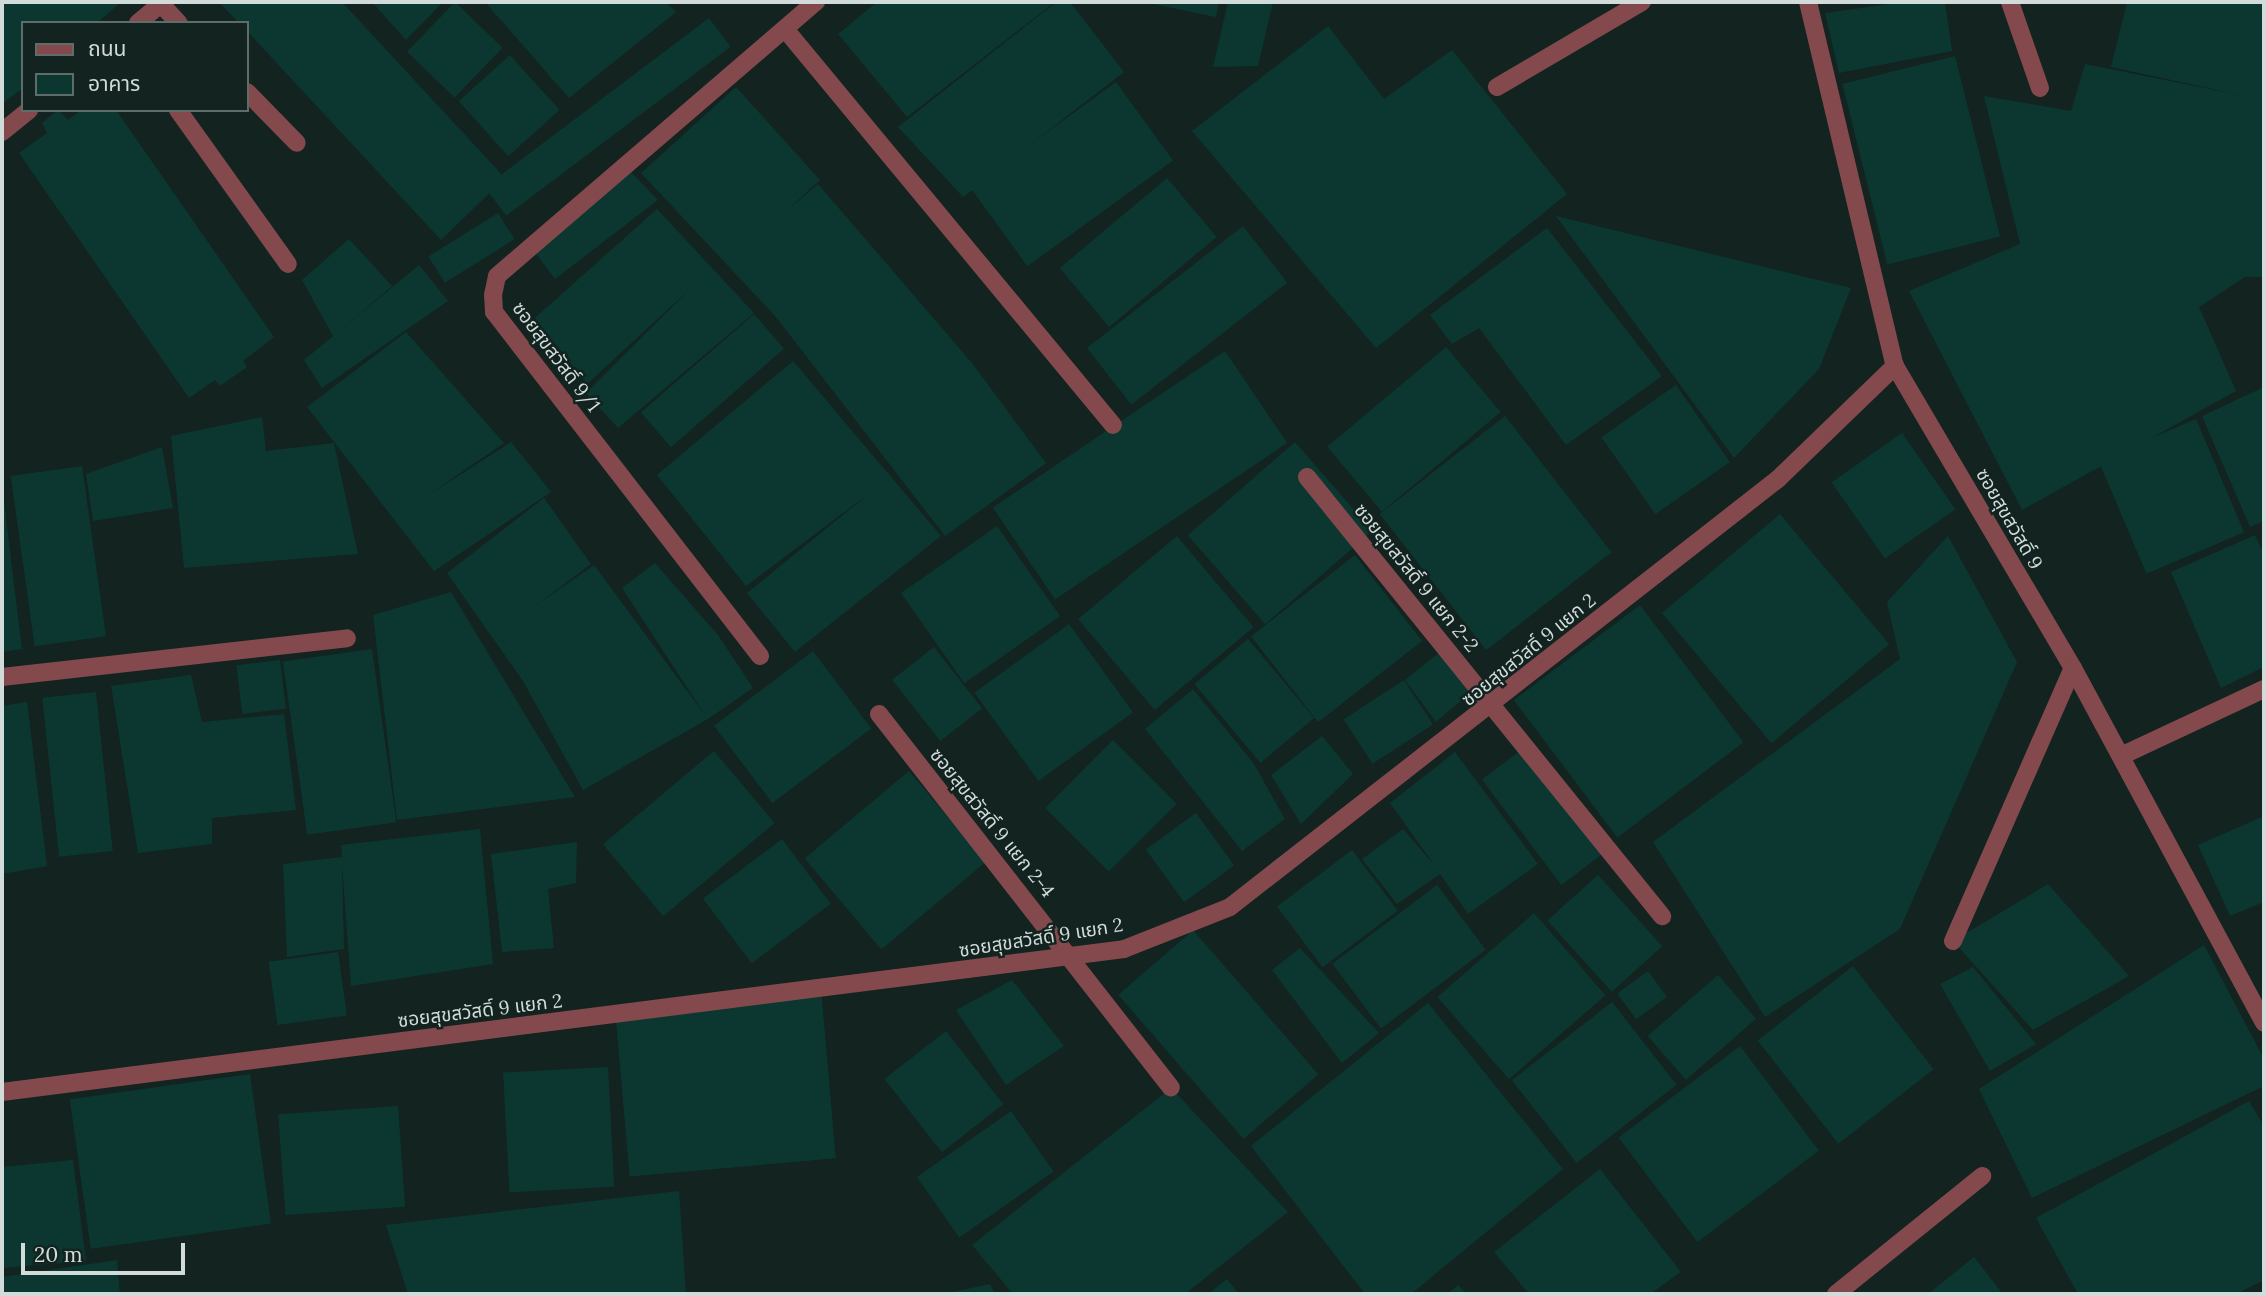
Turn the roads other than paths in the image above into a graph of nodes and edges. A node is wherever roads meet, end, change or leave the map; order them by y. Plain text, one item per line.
1 (816, 2) edge
2 (1642, 2) edge
3 (1808, 2) edge
4 (2010, 2) edge
5 (140, 21) edge
6 (177, 21) edge
7 (785, 29) junction
8 (1497, 87) dead end
9 (2040, 88) dead end
10 (248, 93) edge
11 (27, 112) edge
12 (179, 112) edge
13 (2, 132) edge
14 (297, 143) dead end
15 (288, 264) dead end
16 (1895, 366) junction
17 (1113, 425) dead end
18 (1307, 478) dead end
19 (346, 638) dead end
20 (760, 656) dead end
21 (2073, 668) junction
22 (2, 677) edge
23 (2264, 689) edge
24 (1492, 705) junction
25 (878, 714) dead end
26 (2121, 757) junction
27 (1662, 916) dead end
28 (1953, 941) dead end
29 (1073, 957) junction
30 (2264, 1023) edge
31 (1171, 1088) dead end
32 (2, 1092) edge
33 (1982, 1176) dead end
34 (1836, 1294) edge

1 - 7 street, ซอยสุขสวัสดิ์ 9/1
2 - 8 street
3 - 16 street, ซอยสุขสวัสดิ์ 9
4 - 9 street
5 - 6 street
7 - 17 street
7 - 20 street, ซอยสุขสวัสดิ์ 9/1
10 - 14 street
11 - 13 street
12 - 15 street
16 - 21 street, ซอยสุขสวัสดิ์ 9
16 - 24 street, ซอยสุขสวัสดิ์ 9 แยก 2
18 - 24 street, ซอยสุขสวัสดิ์ 9 แยก 2-2
19 - 22 street
21 - 26 street, ซอยสุขสวัสดิ์ 9
21 - 28 street
23 - 26 street
24 - 27 street, ซอยสุขสวัสดิ์ 9 แยก 2-2
24 - 29 street, ซอยสุขสวัสดิ์ 9 แยก 2
25 - 29 street, ซอยสุขสวัสดิ์ 9 แยก 2-4
26 - 30 street, ซอยสุขสวัสดิ์ 9
29 - 31 street, ซอยสุขสวัสดิ์ 9 แยก 2-4
29 - 32 street, ซอยสุขสวัสดิ์ 9 แยก 2
33 - 34 street

